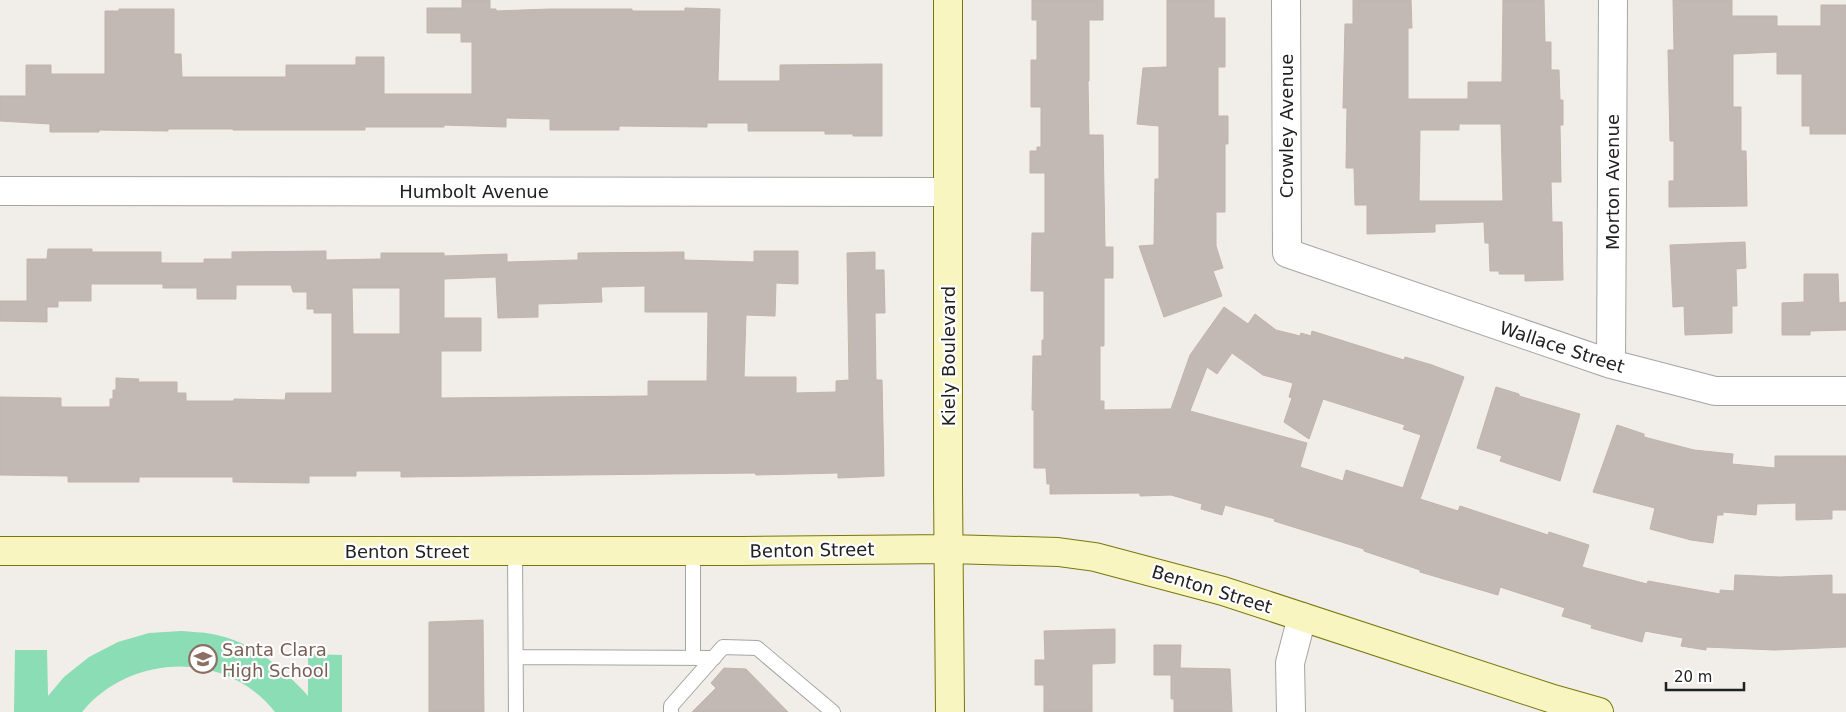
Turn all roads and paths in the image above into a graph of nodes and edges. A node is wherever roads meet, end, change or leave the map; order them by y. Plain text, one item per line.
1 (948, 0) edge
2 (1286, 0) edge
3 (1613, 0) edge
4 (0, 191) edge
5 (948, 192) junction
6 (1287, 253) joint
7 (1611, 364) junction
8 (1846, 391) edge
9 (949, 549) junction
10 (0, 551) edge
11 (514, 551) junction
12 (693, 551) junction
13 (1302, 617) junction
14 (516, 657) junction
15 (693, 658) junction
16 (714, 658) junction
17 (516, 712) edge
18 (671, 712) edge
19 (832, 712) edge
20 (950, 712) edge
21 (1290, 712) edge
22 (1599, 712) edge

1 - 5 main road, Kiely Boulevard
2 - 6 street, Crowley Avenue
3 - 7 street, Morton Avenue
4 - 5 street, Humbolt Avenue
5 - 9 main road, Kiely Boulevard
6 - 7 street, Wallace Street
7 - 8 street, Wallace Street
9 - 12 main road, Benton Street
9 - 13 main road, Benton Street
9 - 20 main road, Kiely Boulevard
10 - 11 main road, Benton Street
11 - 12 main road, Benton Street
11 - 14 lane
12 - 15 lane
13 - 21 street
13 - 22 main road, Benton Street
14 - 15 lane
14 - 17 lane
15 - 16 lane
16 - 18 lane
16 - 19 lane

